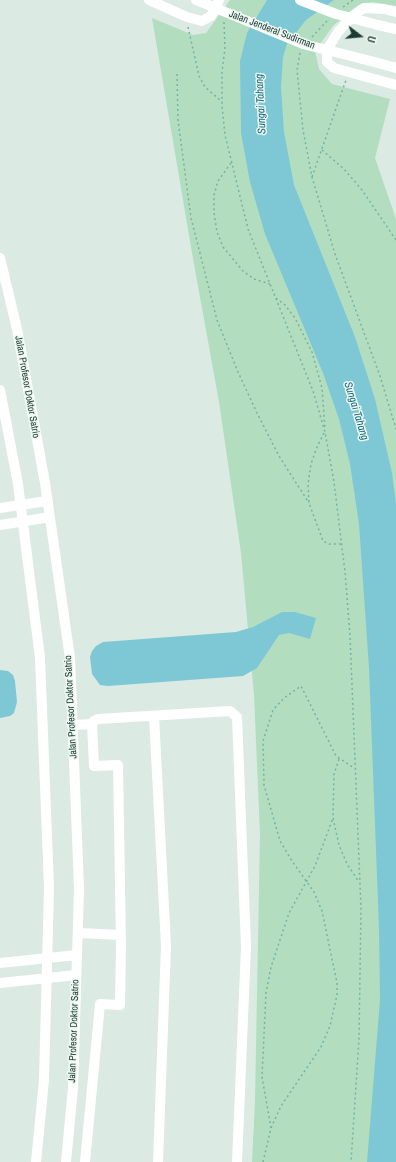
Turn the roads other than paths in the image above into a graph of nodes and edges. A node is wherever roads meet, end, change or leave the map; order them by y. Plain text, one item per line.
1 (149, 0) edge
2 (196, 0) edge
3 (219, 0) edge
4 (300, 0) edge
5 (396, 12) edge
6 (396, 29) edge
7 (396, 68) edge
8 (396, 85) edge
9 (0, 258) edge
10 (0, 390) edge
11 (47, 501) junction
12 (21, 505) junction
13 (0, 508) edge
14 (50, 517) junction
15 (23, 521) junction
16 (0, 525) edge
17 (154, 716) junction
18 (92, 724) junction
19 (72, 725) junction
20 (78, 933) junction
21 (122, 935) junction
22 (77, 955) junction
23 (47, 958) junction
24 (0, 963) edge
25 (76, 975) junction
26 (47, 978) junction
27 (0, 983) edge
28 (36, 1162) edge
29 (66, 1162) edge
30 (85, 1162) edge
31 (158, 1162) edge
32 (236, 1162) edge

1 - 3 street
2 - 7 street, Jalan Jenderal Sudirman, bridge
4 - 6 street, bridge
5 - 8 street
9 - 11 street, Jalan Profesor Doktor Satrio
10 - 12 street
11 - 12 street
11 - 14 street, Jalan Profesor Doktor Satrio
12 - 13 street
12 - 15 street
14 - 15 street
14 - 19 street, Jalan Profesor Doktor Satrio
15 - 16 street
15 - 23 street
17 - 18 street
17 - 31 street
17 - 32 street
18 - 19 street
18 - 21 street
19 - 20 street, Jalan Profesor Doktor Satrio
20 - 21 street
20 - 22 street, Jalan Profesor Doktor Satrio
21 - 30 street
22 - 23 street
22 - 25 street, Jalan Profesor Doktor Satrio
23 - 24 street
23 - 26 street
25 - 26 street
25 - 29 street, Jalan Profesor Doktor Satrio
26 - 27 street
26 - 28 street

